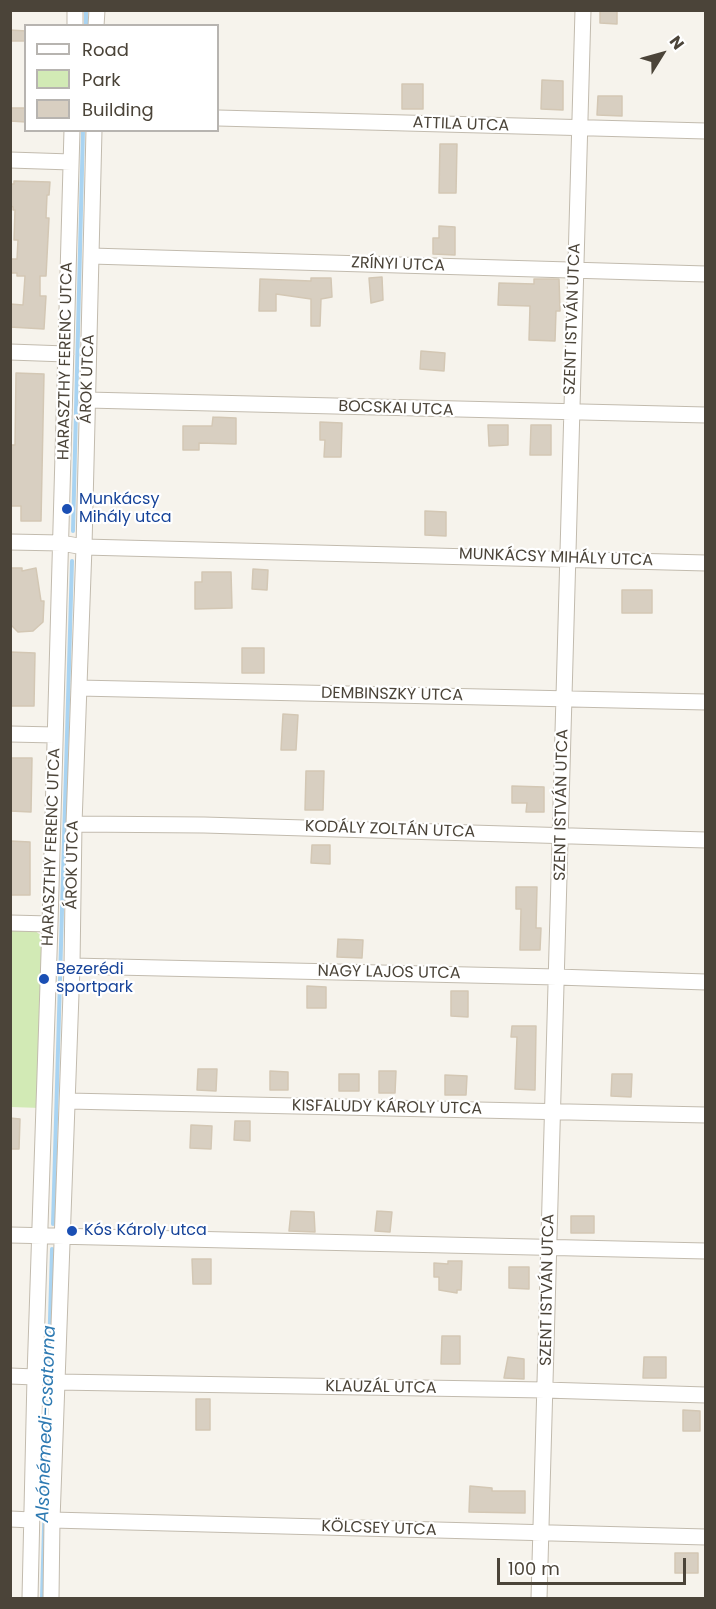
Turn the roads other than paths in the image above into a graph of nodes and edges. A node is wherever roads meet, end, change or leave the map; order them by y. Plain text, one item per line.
1 (583, 10) edge
2 (219, 118) edge
3 (579, 128) junction
4 (705, 131) edge
5 (72, 132) edge
6 (94, 132) edge
7 (10, 160) edge
8 (71, 162) junction
9 (91, 256) junction
10 (575, 270) junction
11 (705, 274) edge
12 (10, 352) edge
13 (66, 354) junction
14 (87, 400) junction
15 (570, 413) junction
16 (705, 416) edge
17 (10, 542) edge
18 (61, 543) junction
19 (84, 546) junction
20 (567, 560) junction
21 (705, 563) edge
22 (79, 688) junction
23 (564, 699) junction
24 (705, 702) edge
25 (10, 734) edge
26 (55, 735) junction
27 (74, 824) junction
28 (561, 835) junction
29 (705, 840) edge
30 (10, 923) edge
31 (50, 924) junction
32 (72, 966) junction
33 (556, 977) junction
34 (705, 982) edge
35 (68, 1101) junction
36 (553, 1112) junction
37 (705, 1115) edge
38 (10, 1235) edge
39 (39, 1235) junction
40 (64, 1238) junction
41 (549, 1248) junction
42 (705, 1251) edge
43 (10, 1376) edge
44 (34, 1377) junction
45 (57, 1382) junction
46 (545, 1390) junction
47 (705, 1395) edge
48 (10, 1519) edge
49 (32, 1520) junction
50 (52, 1520) junction
51 (541, 1534) junction
52 (705, 1537) edge
53 (30, 1599) edge
54 (51, 1599) edge
55 (539, 1599) edge

1 - 3 street, SZENT ISTVÁN UTCA
2 - 3 street, ATTILA UTCA
3 - 4 street, ATTILA UTCA
3 - 10 street, SZENT ISTVÁN UTCA
5 - 8 street, HARASZTHY FERENC UTCA
6 - 9 street, ÁROK UTCA
7 - 8 street
8 - 13 street, HARASZTHY FERENC UTCA
9 - 10 street, ZRÍNYI UTCA
9 - 14 street, ÁROK UTCA
10 - 11 street, ZRÍNYI UTCA
10 - 15 street, SZENT ISTVÁN UTCA
12 - 13 street
13 - 18 street, HARASZTHY FERENC UTCA
14 - 15 street, BOCSKAI UTCA
14 - 19 street, ÁROK UTCA
15 - 16 street, BOCSKAI UTCA
15 - 20 street, SZENT ISTVÁN UTCA
17 - 18 street, MUNKÁCSY MIHÁLY UTCA
18 - 19 street, MUNKÁCSY MIHÁLY UTCA
18 - 26 street, HARASZTHY FERENC UTCA
19 - 20 street, MUNKÁCSY MIHÁLY UTCA
19 - 22 street, ÁROK UTCA
20 - 21 street, MUNKÁCSY MIHÁLY UTCA
20 - 23 street, SZENT ISTVÁN UTCA
22 - 23 street, DEMBINSZKY UTCA
22 - 27 street, ÁROK UTCA
23 - 24 street, DEMBINSZKY UTCA
23 - 28 street, SZENT ISTVÁN UTCA
25 - 26 street
26 - 31 street, HARASZTHY FERENC UTCA
27 - 28 street, KODÁLY ZOLTÁN UTCA
27 - 32 street, ÁROK UTCA
28 - 29 street, KODÁLY ZOLTÁN UTCA
28 - 33 street, SZENT ISTVÁN UTCA
30 - 31 street
31 - 39 street, HARASZTHY FERENC UTCA
32 - 33 street, NAGY LAJOS UTCA
32 - 35 street, ÁROK UTCA
33 - 34 street, NAGY LAJOS UTCA
33 - 36 street, SZENT ISTVÁN UTCA
35 - 36 street, KISFALUDY KÁROLY UTCA
35 - 40 street, ÁROK UTCA
36 - 37 street, KISFALUDY KÁROLY UTCA
36 - 41 street, SZENT ISTVÁN UTCA
38 - 39 street
39 - 40 street
39 - 44 street, HARASZTHY FERENC UTCA
40 - 41 street
40 - 45 street, ÁROK UTCA
41 - 42 street
41 - 46 street, SZENT ISTVÁN UTCA
43 - 44 street
44 - 49 street, HARASZTHY FERENC UTCA
45 - 46 street, KLAUZÁL UTCA
45 - 50 street, ÁROK UTCA
46 - 47 street, KLAUZÁL UTCA
46 - 51 street, SZENT ISTVÁN UTCA
48 - 49 street
49 - 53 street, HARASZTHY FERENC UTCA
50 - 51 street, KÖLCSEY UTCA
50 - 54 street, ÁROK UTCA
51 - 52 street, KÖLCSEY UTCA
51 - 55 street, SZENT ISTVÁN UTCA

